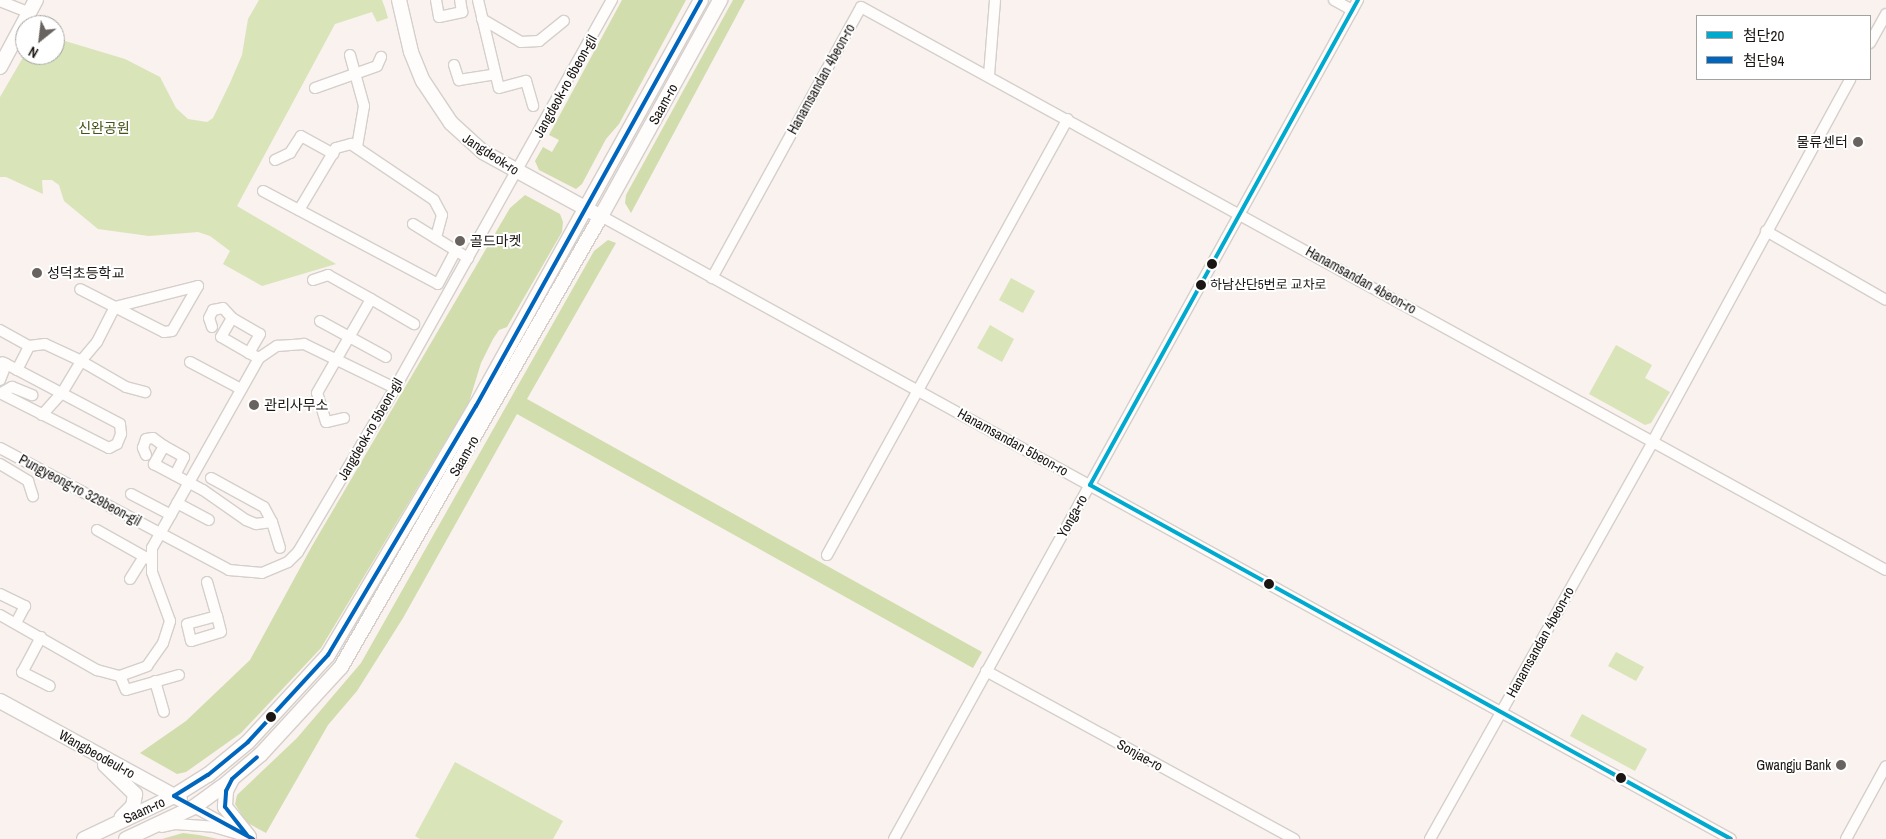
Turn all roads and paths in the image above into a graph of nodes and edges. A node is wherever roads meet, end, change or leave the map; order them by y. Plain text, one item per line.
1 (36, 0) edge
2 (399, 0) edge
3 (436, 0) edge
4 (460, 0) edge
5 (478, 0) edge
6 (612, 0) edge
7 (701, 0) edge
8 (720, 0) edge
9 (994, 0) edge
10 (1334, 0) edge
11 (1358, 0) edge
12 (0, 1) edge
13 (1352, 10) junction
14 (30, 13) junction
15 (1886, 14) edge
16 (482, 19) junction
17 (564, 21) dead end
18 (1871, 42) edge
19 (350, 55) dead end
20 (382, 57) dead end
21 (454, 65) dead end
22 (0, 67) edge
23 (357, 74) junction
24 (495, 74) junction
25 (989, 75) junction
26 (1849, 80) edge
27 (316, 88) dead end
28 (533, 106) dead end
29 (1068, 119) junction
30 (357, 147) junction
31 (333, 154) junction
32 (275, 160) dead end
33 (517, 172) junction
34 (263, 192) dead end
35 (587, 209) junction
36 (299, 210) junction
37 (1240, 213) junction
38 (601, 216) junction
39 (413, 224) dead end
40 (1766, 232) junction
41 (436, 238) junction
42 (456, 250) junction
43 (468, 258) junction
44 (712, 278) junction
45 (313, 280) dead end
46 (80, 290) dead end
47 (371, 299) junction
48 (1886, 300) edge
49 (116, 307) junction
50 (232, 318) junction
51 (320, 321) dead end
52 (414, 324) dead end
53 (212, 327) dead end
54 (0, 330) edge
55 (348, 336) junction
56 (29, 346) junction
57 (249, 352) junction
58 (337, 357) junction
59 (386, 357) dead end
60 (259, 358) junction
61 (3, 362) edge
62 (81, 362) junction
63 (190, 362) dead end
64 (17, 370) junction
65 (0, 380) edge
66 (395, 388) junction
67 (241, 389) junction
68 (919, 390) junction
69 (145, 392) dead end
70 (0, 393) edge
71 (62, 394) junction
72 (32, 395) dead end
73 (42, 415) junction
74 (344, 418) dead end
75 (1653, 441) junction
76 (164, 446) junction
77 (0, 448) edge
78 (146, 455) dead end
79 (0, 464) edge
80 (175, 474) junction
81 (211, 478) dead end
82 (189, 482) junction
83 (1090, 485) junction
84 (131, 494) dead end
85 (33, 496) dead end
86 (177, 503) junction
87 (171, 515) junction
88 (209, 520) dead end
89 (272, 522) junction
90 (97, 530) dead end
91 (161, 533) junction
92 (280, 548) dead end
93 (827, 555) dead end
94 (148, 559) junction
95 (1886, 570) edge
96 (130, 579) dead end
97 (207, 582) dead end
98 (0, 594) edge
99 (0, 615) edge
100 (217, 616) junction
101 (170, 621) junction
102 (16, 623) junction
103 (187, 624) junction
104 (41, 637) junction
105 (986, 671) junction
106 (180, 674) dead end
107 (120, 676) junction
108 (155, 681) junction
109 (50, 686) dead end
110 (0, 701) edge
111 (1502, 711) junction
112 (164, 712) dead end
113 (86, 748) junction
114 (1886, 766) edge
115 (232, 779) junction
116 (174, 796) junction
117 (194, 807) junction
118 (115, 824) junction
119 (142, 832) junction
120 (251, 838) edge
121 (84, 839) edge
122 (126, 839) edge
123 (894, 839) edge
124 (1294, 839) edge
125 (1430, 839) edge
126 (1731, 839) edge
127 (1846, 839) edge

1 - 14 main road
2 - 33 main road, Jangdeok-ro
3 - 4 street
5 - 16 street
6 - 33 street, Jangdeok-ro 6beon-gil
7 - 35 main road, Saam-ro
8 - 38 main road, Saam-ro
9 - 25 street
10 - 13 street
11 - 13 street, Yonga-ro
12 - 14 street
13 - 37 street, Yonga-ro
14 - 22 main road
15 - 18 street
16 - 17 street
16 - 24 street
19 - 23 street
20 - 23 street
21 - 24 street
23 - 27 street
23 - 30 street
24 - 28 street
25 - 29 street, Hanamsandan 4beon-ro
25 - 44 street, Hanamsandan 4beon-ro
26 - 40 street, Hanamsandan 4beon-ro
29 - 37 street, Hanamsandan 4beon-ro
29 - 68 street
30 - 31 street
30 - 41 street
31 - 32 street
31 - 36 street
33 - 35 main road, Jangdeok-ro
33 - 43 street, Jangdeok-ro 5beon-gil
34 - 36 street
35 - 38 main road, Jangdeok-ro
35 - 116 main road, Saam-ro
36 - 42 street
37 - 75 street, Hanamsandan 4beon-ro
37 - 83 street, Yonga-ro
38 - 44 street, Hanamsandan 5beon-ro
38 - 115 main road, Saam-ro
39 - 41 street
40 - 48 street
40 - 75 street, Hanamsandan 4beon-ro
41 - 42 street
42 - 43 street
43 - 66 street, Jangdeok-ro 5beon-gil
44 - 68 street, Hanamsandan 5beon-ro
45 - 47 street
46 - 49 street
47 - 52 street
47 - 55 street
49 - 49 street
49 - 62 street
50 - 53 street
50 - 57 street
50 - 57 street
51 - 55 street
54 - 56 street
55 - 58 street
55 - 59 street
56 - 62 street
56 - 64 street
57 - 60 street
58 - 60 street
58 - 66 street
58 - 74 street
60 - 67 street
61 - 64 street
61 - 65 street
62 - 69 street
62 - 71 street
63 - 67 street
64 - 71 street
66 - 91 street, Jangdeok-ro 5beon-gil
67 - 82 street
68 - 83 street, Hanamsandan 5beon-ro
68 - 93 street
70 - 72 street
70 - 73 street
71 - 73 street
71 - 73 street
75 - 95 street, Hanamsandan 4beon-ro
75 - 111 street, Hanamsandan 4beon-ro
76 - 78 street
76 - 80 street
76 - 80 street
77 - 91 street, Pungyeong-ro 329beon-gil
79 - 85 street
80 - 82 street
81 - 89 street
82 - 86 street
82 - 89 street
83 - 105 street, Yonga-ro
83 - 111 street, Hanamsandan 5beon-ro
84 - 87 street
86 - 87 street
86 - 88 street
87 - 91 street
89 - 92 street
90 - 94 street
91 - 94 street
94 - 96 street
94 - 101 street
97 - 100 street
98 - 102 street
99 - 102 street
100 - 103 street
100 - 103 street
101 - 103 street
101 - 107 street
102 - 104 street
104 - 107 street
104 - 109 street
105 - 123 street, Yonga-ro
105 - 124 street, Sonjae-ro
106 - 108 street
107 - 108 street
108 - 112 street
110 - 113 main road, Wangbeodeul-ro
111 - 125 street
111 - 126 street, Hanamsandan 5beon-ro
113 - 116 main road, Wangbeodeul-ro
113 - 118 main road
114 - 127 street
115 - 117 main road, Saam-ro
115 - 120 main road
116 - 117 main road, Wangbeodeul-ro
116 - 118 main road, Saam-ro
117 - 119 main road, Saam-ro
117 - 120 street
118 - 121 main road, Saam-ro
119 - 120 street
119 - 122 main road, Saam-ro

